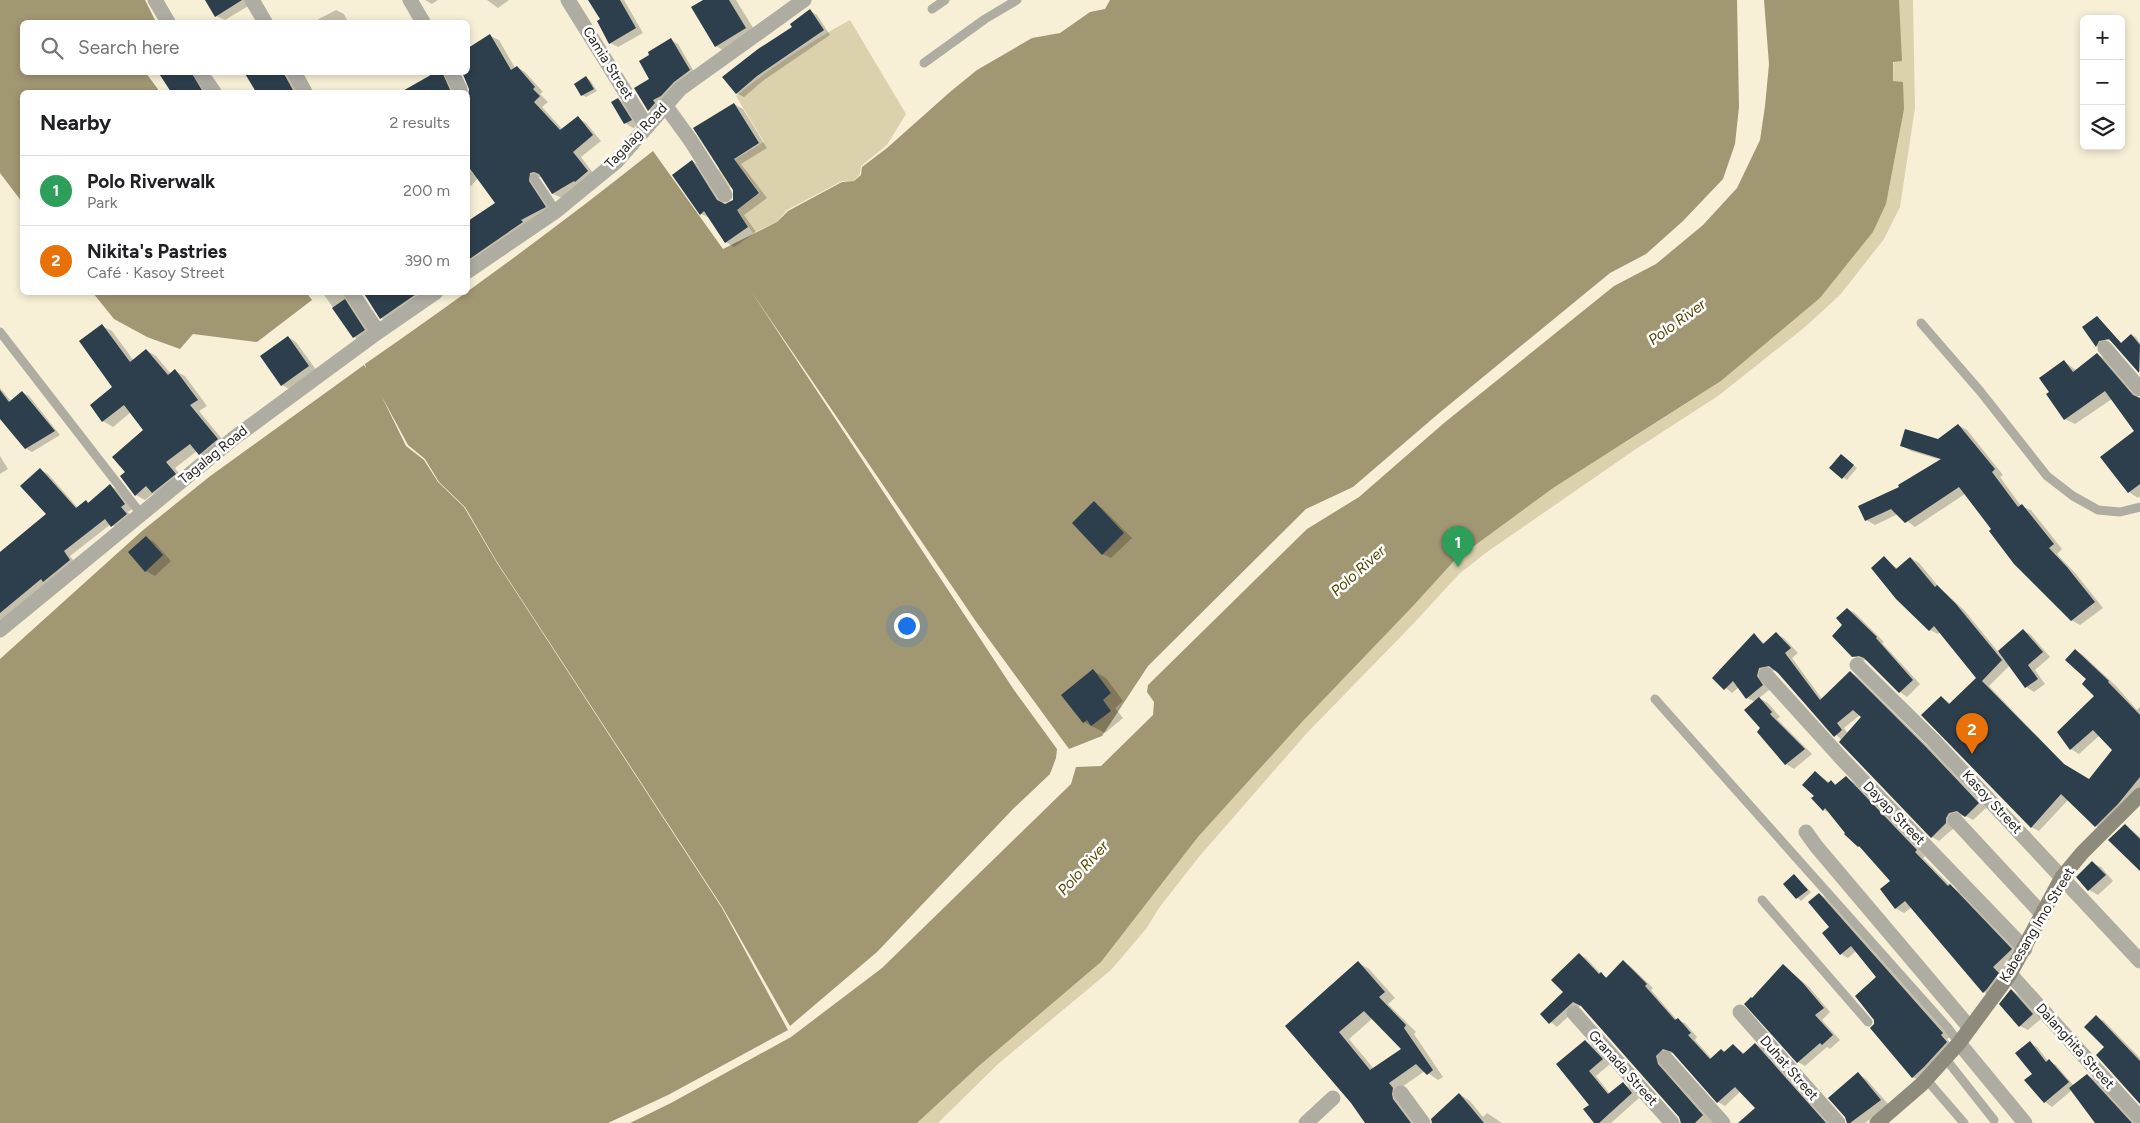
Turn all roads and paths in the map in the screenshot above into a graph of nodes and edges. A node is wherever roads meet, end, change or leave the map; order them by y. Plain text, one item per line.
1 (155, 0) edge
2 (252, 0) edge
3 (410, 0) edge
4 (568, 0) edge
5 (945, 0) edge
6 (1017, 0) edge
7 (800, 1) edge
8 (932, 9) dead end
9 (167, 20) edge
10 (264, 20) edge
11 (422, 20) edge
12 (924, 63) dead end
13 (202, 75) edge
14 (296, 75) edge
15 (453, 75) edge
16 (213, 90) edge
17 (304, 90) edge
18 (460, 90) edge
19 (665, 105) junction
20 (647, 126) junction
21 (534, 178) dead end
22 (725, 194) dead end
23 (556, 211) junction
24 (470, 270) edge
25 (353, 295) edge
26 (428, 295) edge
27 (1921, 323) dead end
28 (0, 332) edge
29 (378, 332) junction
30 (2105, 348) dead end
31 (2140, 389) edge
32 (2140, 507) edge
33 (141, 514) junction
34 (0, 630) edge
35 (1857, 665) dead end
36 (1766, 675) dead end
37 (1655, 699) dead end
38 (2140, 795) edge
39 (1955, 820) dead end
40 (1806, 832) dead end
41 (2062, 877) junction
42 (1762, 900) dead end
43 (2043, 915) junction
44 (2025, 949) junction
45 (2140, 961) edge
46 (2010, 974) junction
47 (1740, 1012) dead end
48 (1574, 1013) dead end
49 (1868, 1022) dead end
50 (1970, 1028) junction
51 (1958, 1043) junction
52 (1665, 1058) dead end
53 (1945, 1058) junction
54 (1920, 1080) junction
55 (1401, 1093) dead end
56 (1333, 1098) dead end
57 (2140, 1118) edge
58 (1994, 1120) dead end
59 (1306, 1123) edge
60 (1423, 1123) edge
61 (1672, 1123) edge
62 (1723, 1123) edge
63 (1838, 1123) edge
64 (1877, 1123) edge
65 (1964, 1123) edge
66 (2025, 1123) edge

1 - 9 street
2 - 10 street
3 - 11 street
4 - 20 street, Camia Street
5 - 8 lane
6 - 12 lane
7 - 19 street, Tagalag Road
13 - 16 street
14 - 17 street
15 - 18 street
19 - 20 street, Tagalag Road
19 - 22 street
20 - 23 street, Tagalag Road
21 - 23 lane
23 - 24 street, Tagalag Road
25 - 29 street
26 - 29 street, Tagalag Road
27 - 32 lane
28 - 33 lane
29 - 33 street, Tagalag Road
30 - 31 street
33 - 34 street, Tagalag Road
35 - 41 street, Kasoy Street
36 - 44 street, Dayap Street
37 - 51 lane
38 - 41 main road, Kabesang Imo Street
39 - 43 street
40 - 50 street
41 - 43 main road, Kabesang Imo Street
41 - 45 street, Kasoy Street
42 - 49 lane
43 - 44 main road, Kabesang Imo Street
44 - 46 main road, Kabesang Imo Street
46 - 50 main road, Kabesang Imo Street
46 - 57 street, Dalanghita Street
47 - 63 street, Duhat Street
48 - 61 street, Granada Street
50 - 51 main road, Kabesang Imo Street
51 - 53 main road, Kabesang Imo Street
51 - 66 street
52 - 62 street
53 - 54 main road, Kabesang Imo Street
53 - 58 lane
54 - 64 main road, Kabesang Imo Street
54 - 65 lane
55 - 60 street
56 - 59 street

